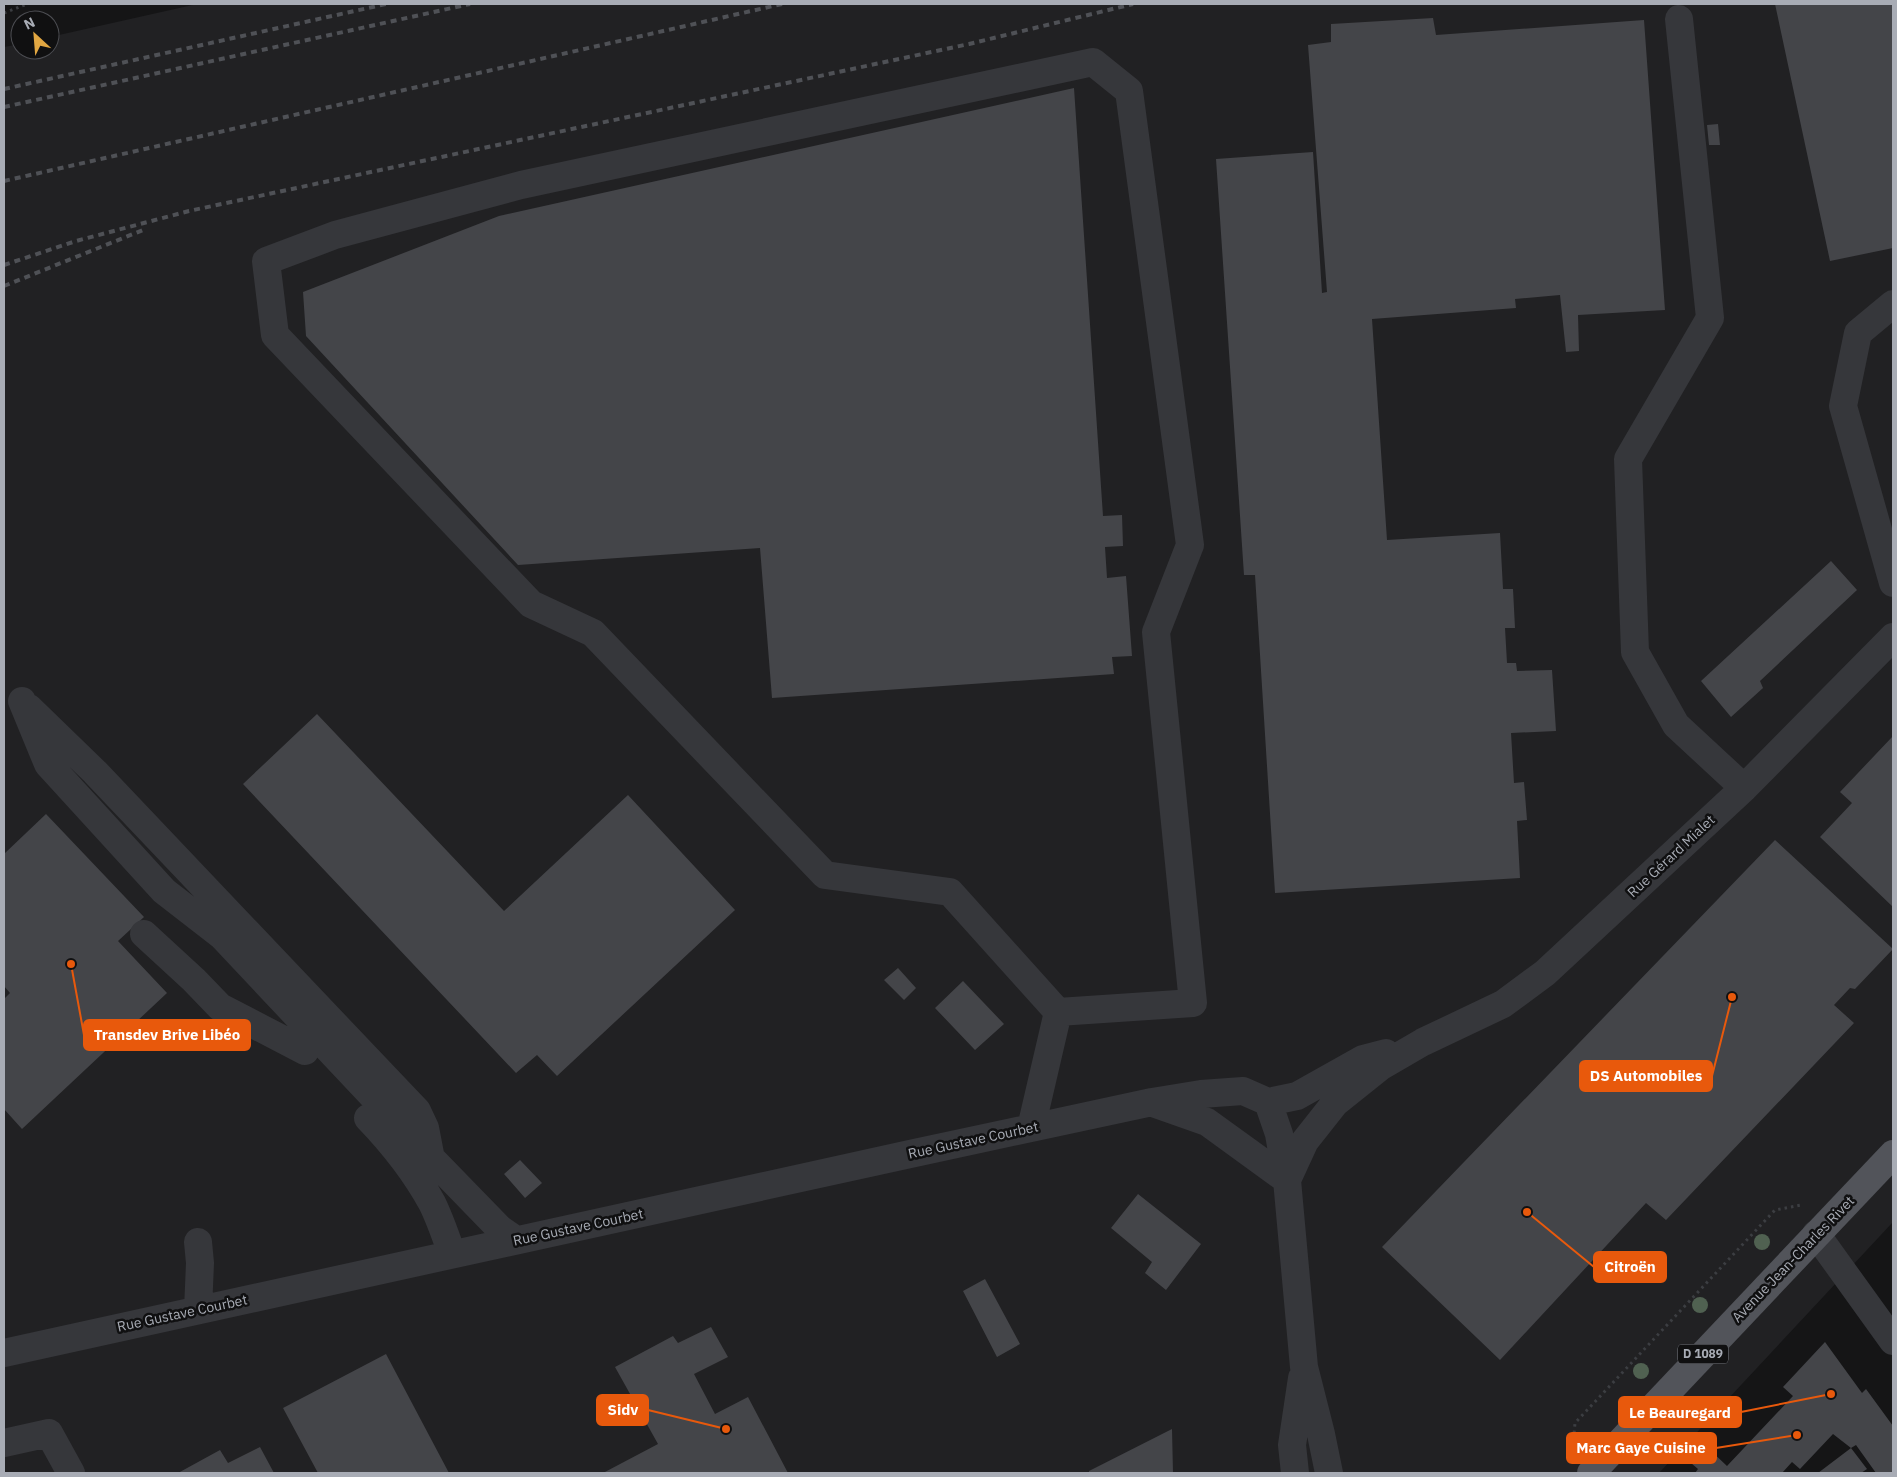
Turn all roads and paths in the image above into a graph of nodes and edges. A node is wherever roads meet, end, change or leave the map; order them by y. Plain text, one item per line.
1 (27, 4) edge
2 (4, 13) edge
3 (1678, 19) dead end
4 (1893, 304) edge
5 (1893, 583) edge
6 (1893, 637) edge
7 (34, 778) dead end
8 (1744, 788) junction
9 (68, 799) junction
10 (144, 934) dead end
11 (1058, 1012) junction
12 (1423, 1042) junction
13 (305, 1051) junction
14 (1216, 1093) junction
15 (1152, 1102) junction
16 (1268, 1102) junction
17 (1207, 1122) junction
18 (1031, 1128) junction
19 (1893, 1154) edge
20 (431, 1158) junction
21 (1288, 1180) junction
22 (1804, 1205) dead end
23 (1816, 1234) junction
24 (516, 1240) junction
25 (198, 1242) dead end
26 (452, 1254) junction
27 (198, 1310) junction
28 (1893, 1341) edge
29 (4, 1352) edge
30 (1304, 1367) junction
31 (4, 1443) edge
32 (1573, 1448) dead end
33 (71, 1473) edge
34 (1295, 1473) edge
35 (1329, 1473) edge
36 (1590, 1473) edge

1 - 2 path
3 - 8 street
4 - 5 street
6 - 8 street, Rue Gérard Mialet
7 - 9 street
8 - 12 street, Rue Gérard Mialet
9 - 13 street
9 - 20 street
9 - 20 street
10 - 13 street
11 - 11 street
11 - 18 street
12 - 16 street, Rue Gérard Mialet
12 - 21 street, Rue Gérard Mialet
13 - 26 street
14 - 15 street, Rue Gustave Courbet
14 - 16 street, Rue Gustave Courbet
14 - 17 street
15 - 17 street
15 - 18 street, Rue Gustave Courbet
16 - 21 street
17 - 21 street
18 - 24 street, Rue Gustave Courbet
19 - 23 main road, Avenue Jean-Charles Rivet / D 1089
20 - 24 street
21 - 30 street
22 - 32 path
23 - 28 street
23 - 36 main road, Avenue Jean-Charles Rivet / D 1089
24 - 26 street, Rue Gustave Courbet
25 - 27 street
26 - 27 street, Rue Gustave Courbet
27 - 29 street, Rue Gustave Courbet
30 - 34 street
30 - 35 street
31 - 33 street

